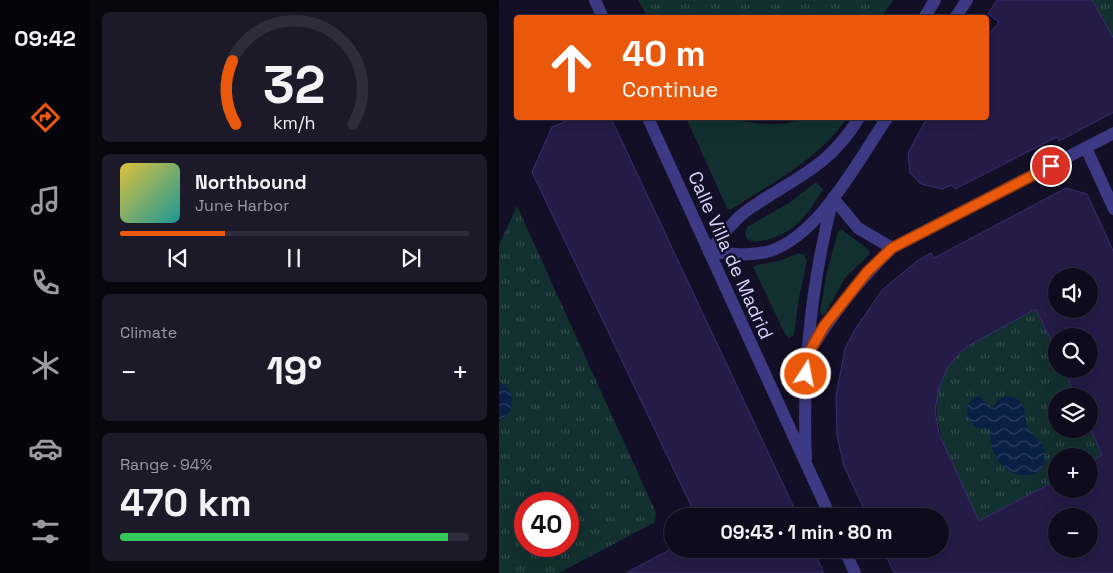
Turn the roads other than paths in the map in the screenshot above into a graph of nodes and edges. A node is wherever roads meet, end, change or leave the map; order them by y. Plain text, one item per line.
1 (595, 0) edge
2 (935, 0) edge
3 (967, 0) edge
4 (602, 15) edge
5 (926, 15) edge
6 (957, 15) edge
7 (649, 120) edge
8 (857, 120) edge
9 (886, 120) edge
10 (1113, 133) edge
11 (1086, 148) junction
12 (833, 198) junction
13 (1113, 209) edge
14 (892, 248) junction
15 (709, 252) junction
16 (807, 356) junction
17 (807, 466) junction
18 (825, 508) edge
19 (848, 558) edge
20 (855, 573) edge

1 - 4 street
2 - 5 street
3 - 6 street
7 - 15 street, Calle Villa de Madrid
8 - 15 street
9 - 12 street
10 - 11 street
11 - 13 street
11 - 14 street
12 - 14 street
12 - 15 street
12 - 16 street
14 - 16 street
15 - 17 street, Calle Villa de Madrid
16 - 17 street
17 - 18 street, Calle Villa de Madrid
19 - 20 street

